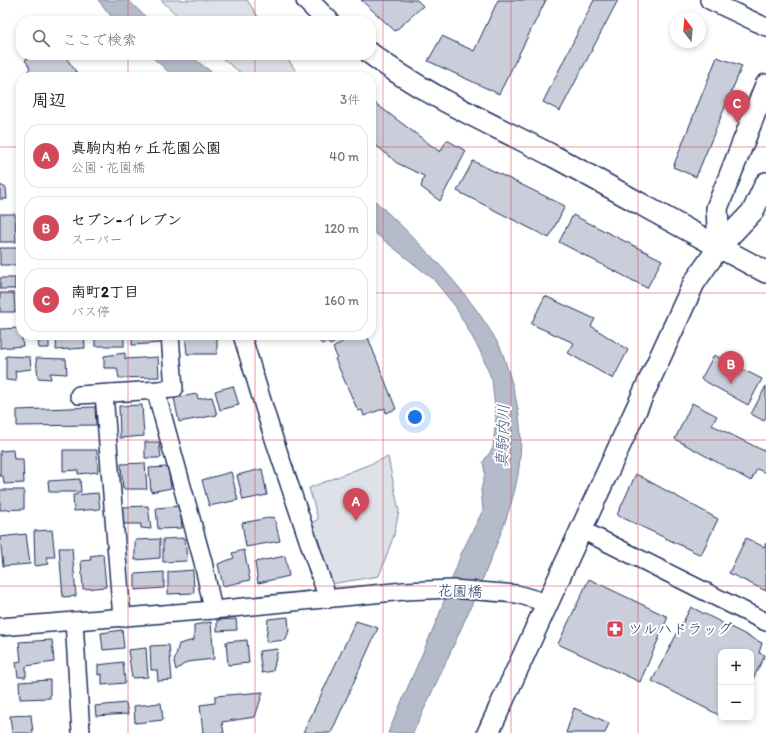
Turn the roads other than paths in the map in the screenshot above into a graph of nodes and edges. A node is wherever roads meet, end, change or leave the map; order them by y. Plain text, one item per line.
1 (308, 0) edge
2 (709, 0) edge
3 (323, 16) edge
4 (766, 27) edge
5 (376, 58) edge
6 (766, 85) edge
7 (766, 183) edge
8 (719, 247) junction
9 (766, 272) edge
10 (170, 340) edge
11 (244, 340) edge
12 (156, 392) junction
13 (104, 394) junction
14 (79, 395) dead end
15 (580, 529) junction
16 (328, 599) junction
17 (547, 603) junction
18 (213, 610) junction
19 (122, 618) junction
20 (74, 621) junction
21 (766, 622) edge
22 (0, 627) edge
23 (81, 733) edge
24 (488, 733) edge

1 - 3 street
2 - 4 street
5 - 8 street
6 - 8 street
7 - 8 street
8 - 9 street
8 - 15 street
10 - 12 street
11 - 16 street
12 - 13 street
12 - 18 street
13 - 14 street
13 - 19 street
15 - 17 street
15 - 21 street
16 - 17 street, 花園橋
16 - 18 street, 花園橋
17 - 24 street
18 - 19 street, 花園橋
19 - 20 street, 花園橋
20 - 22 street, 花園橋
20 - 23 street

